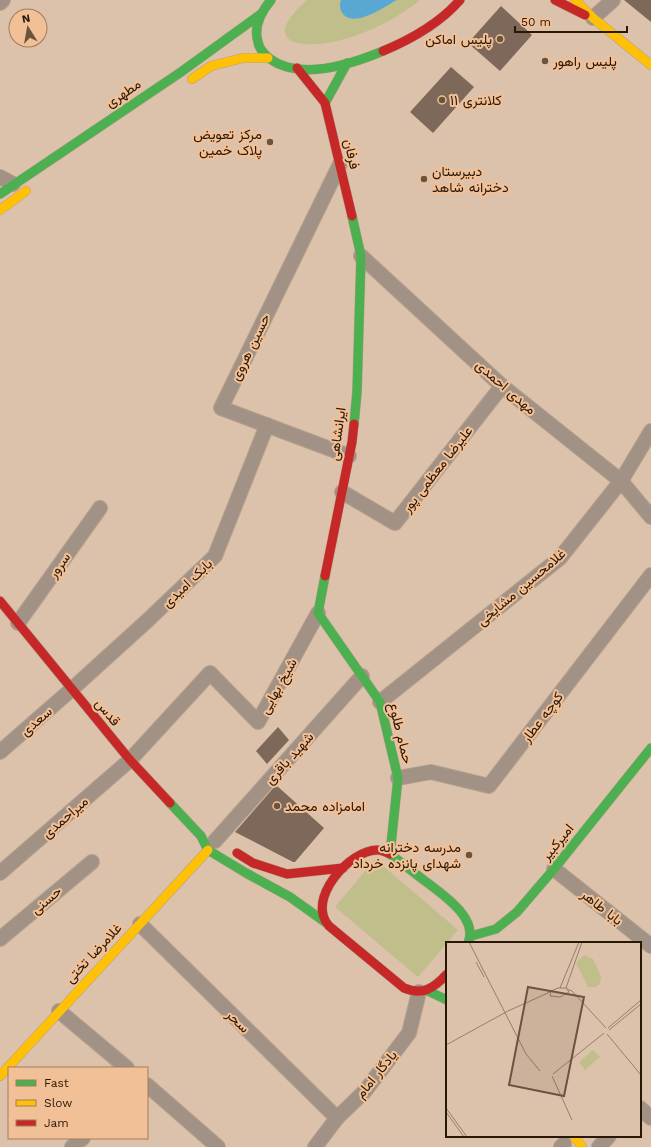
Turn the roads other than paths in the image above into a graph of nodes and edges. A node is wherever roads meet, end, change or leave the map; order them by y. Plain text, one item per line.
1 (3, 0) edge
2 (460, 0) edge
3 (555, 0) edge
4 (575, 0) edge
5 (613, 0) edge
6 (269, 1) edge
7 (0, 3) edge
8 (261, 14) junction
9 (593, 18) junction
10 (268, 58) junction
11 (347, 63) junction
12 (651, 65) edge
13 (296, 68) junction
14 (186, 83) dead end
15 (325, 103) junction
16 (340, 164) junction
17 (0, 177) edge
18 (23, 188) junction
19 (0, 194) edge
20 (0, 210) edge
21 (361, 256) junction
22 (502, 386) junction
23 (267, 425) junction
24 (651, 431) edge
25 (349, 456) junction
26 (621, 481) junction
27 (342, 492) junction
28 (100, 508) dead end
29 (651, 517) edge
30 (651, 575) edge
31 (0, 601) edge
32 (318, 613) junction
33 (18, 623) junction
34 (362, 676) junction
35 (72, 689) junction
36 (380, 702) junction
37 (651, 748) edge
38 (0, 752) edge
39 (130, 760) junction
40 (398, 778) junction
41 (218, 846) junction
42 (390, 854) junction
43 (92, 862) dead end
44 (343, 868) junction
45 (554, 869) junction
46 (0, 873) edge
47 (325, 922) junction
48 (140, 924) junction
49 (0, 939) edge
50 (470, 940) edge
51 (651, 946) edge
52 (446, 975) edge
53 (423, 991) junction
54 (446, 1000) edge
55 (59, 1011) junction
56 (8, 1067) edge
57 (8, 1067) edge
58 (126, 1067) edge
59 (0, 1076) edge
60 (148, 1086) edge
61 (641, 1109) edge
62 (337, 1118) junction
63 (651, 1118) edge
64 (608, 1137) edge
65 (82, 1139) edge
66 (565, 1142) edge
67 (72, 1147) edge
68 (218, 1147) edge
69 (315, 1147) edge
70 (582, 1147) edge
71 (599, 1147) edge

1 - 7 street
2 - 11 main road
3 - 9 main road
4 - 9 main road
5 - 9 street
6 - 8 main road
8 - 10 main road
8 - 18 main road, مطهری
9 - 12 main road
10 - 13 main road
10 - 14 main road
11 - 13 main road
11 - 15 main road
13 - 15 main road, فرفان
15 - 16 main road, فرفان
16 - 21 main road, فرفان
16 - 23 street, حسین هروی
17 - 18 street
18 - 19 main road, مطهری
18 - 20 main road, مطهری
21 - 22 street, مهدی احمدی
21 - 25 main road, ایرانشاهی
22 - 26 street, مهدی احمدی
22 - 27 street, علیرضا معظمی پور
23 - 25 street, حسین هروی
23 - 35 street, بابک امیدی
24 - 26 street, غلامحسین مشایخی
25 - 27 main road, ایرانشاهی
26 - 29 street, مهدی احمدی
26 - 36 street, غلامحسین مشایخی
27 - 32 main road, ایرانشاهی
28 - 33 street, سرور
30 - 40 street, کوچه عطار
31 - 33 main road, قدس
32 - 34 main road, حمام طلوع
32 - 39 street, شیخ بهایی
33 - 35 main road, قدس
34 - 36 main road, حمام طلوع
34 - 41 street, شهید باقری
35 - 38 street, سعدی
35 - 39 main road, قدس
36 - 40 main road, حمام طلوع
37 - 45 main road, امیرکبیر
39 - 41 main road, قدس
39 - 46 street, میراحمدی
40 - 42 main road, حمام طلوع
41 - 44 main road
41 - 47 main road
41 - 48 main road, غلامرضا تختی
42 - 44 main road
42 - 50 main road
43 - 49 street, حسنی
44 - 47 main road
45 - 50 main road, امیرکبیر
45 - 51 street, بابا طاهر
47 - 53 main road
48 - 55 main road, غلامرضا تختی
48 - 62 street, سحر
52 - 53 main road
53 - 54 main road
53 - 62 street, یادگار امام
55 - 57 main road, غلامرضا تختی
55 - 58 street
56 - 59 main road, غلامرضا تختی
60 - 68 street
61 - 63 street
62 - 69 street, یادگار امام
64 - 71 street
65 - 67 street
66 - 70 main road

